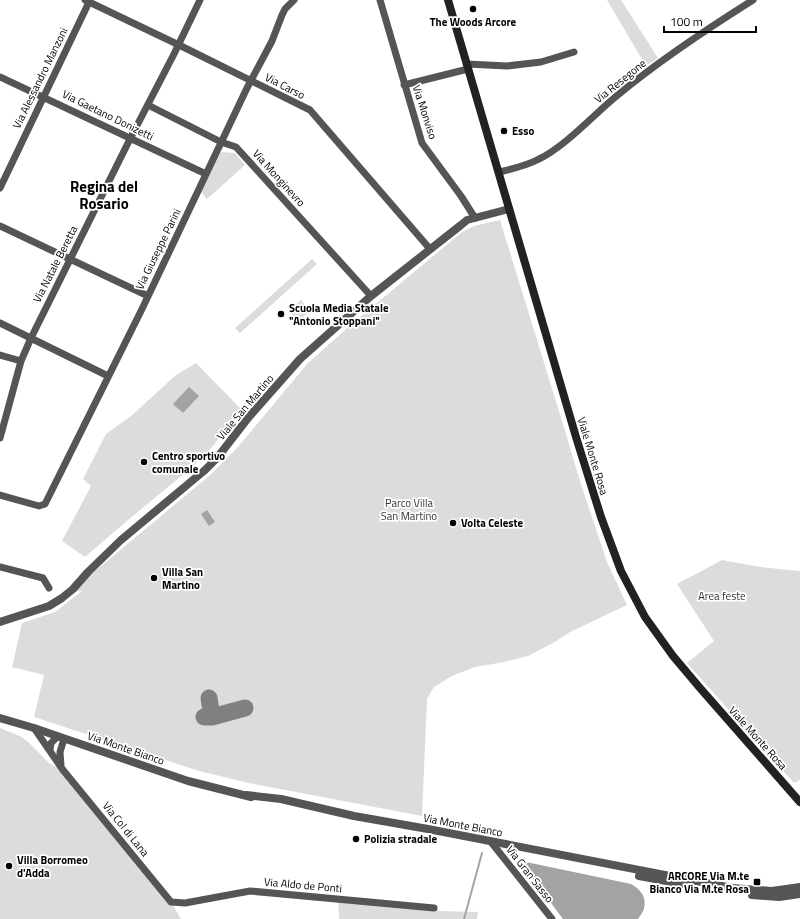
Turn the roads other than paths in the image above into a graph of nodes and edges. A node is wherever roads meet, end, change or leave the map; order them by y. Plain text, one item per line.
1 (200, 0) edge
2 (294, 0) edge
3 (380, 0) edge
4 (448, 0) edge
5 (753, 0) edge
6 (88, 1) edge
7 (179, 45) junction
8 (574, 52) dead end
9 (468, 66) junction
10 (0, 77) edge
11 (251, 81) junction
12 (404, 85) junction
13 (44, 97) junction
14 (148, 105) junction
15 (130, 138) junction
16 (221, 142) junction
17 (499, 172) junction
18 (206, 174) junction
19 (0, 188) edge
20 (509, 209) junction
21 (475, 218) junction
22 (0, 226) edge
23 (430, 249) junction
24 (70, 259) junction
25 (148, 296) junction
26 (372, 296) junction
27 (0, 323) edge
28 (31, 338) junction
29 (0, 355) edge
30 (21, 361) junction
31 (108, 376) junction
32 (2, 422) edge
33 (0, 438) edge
34 (0, 495) edge
35 (0, 567) edge
36 (49, 588) dead end
37 (0, 622) edge
38 (0, 718) edge
39 (34, 728) junction
40 (60, 738) junction
41 (50, 750) junction
42 (62, 770) junction
43 (800, 802) edge
44 (491, 842) junction
45 (594, 862) junction
46 (800, 887) edge
47 (800, 894) edge
48 (171, 902) joint
49 (434, 908) dead end
50 (552, 919) edge

1 - 7 street, Via Natale Beretta
2 - 11 street, Via Giuseppe Parini
3 - 12 street, Via Monviso
4 - 9 main road, Viale Monte Rosa
5 - 17 street, Via Resegone
6 - 7 street, Via Carso
6 - 13 street, Via Alessandro Manzoni
7 - 11 street, Via Carso
7 - 14 street, Via Natale Beretta
8 - 9 street
9 - 12 street
9 - 17 main road, Viale Monte Rosa
10 - 13 street, Via Gaetano Donizetti
11 - 16 street, Via Giuseppe Parini
11 - 23 street, Via Carso
12 - 21 street, Via Monviso
13 - 15 street, Via Gaetano Donizetti
13 - 19 street, Via Alessandro Manzoni
14 - 15 street, Via Natale Beretta
14 - 16 street, Via Monginevro
15 - 18 street, Via Gaetano Donizetti
15 - 24 street, Via Natale Beretta
16 - 18 street, Via Giuseppe Parini
16 - 26 street, Via Monginevro
17 - 20 main road, Viale Monte Rosa
18 - 25 street, Via Giuseppe Parini
20 - 21 street, Viale San Martino
20 - 43 main road, Viale Monte Rosa
21 - 23 street, Viale San Martino
22 - 24 street
23 - 26 street, Viale San Martino
24 - 25 street
24 - 28 street, Via Natale Beretta
25 - 31 street, Via Giuseppe Parini
26 - 37 street, Viale San Martino
27 - 28 street
28 - 30 street, Via Natale Beretta
28 - 31 street
29 - 30 street
30 - 32 street, Via Natale Beretta
31 - 34 street, Via Giuseppe Parini
32 - 33 street, Via Natale Beretta
35 - 36 street
38 - 39 street, Via Monte Bianco
39 - 40 street, Via Monte Bianco
39 - 41 street, Via Col di Lana
40 - 41 street
40 - 42 street
40 - 44 street, Via Monte Bianco
41 - 42 street, Via Col di Lana
42 - 48 street, Via Col di Lana
44 - 45 street, Via Monte Bianco
44 - 50 street, Via Gran Sasso
45 - 46 street, Via Monte Bianco
45 - 47 street, Via Monte Bianco
48 - 49 street, Via Aldo de Ponti

